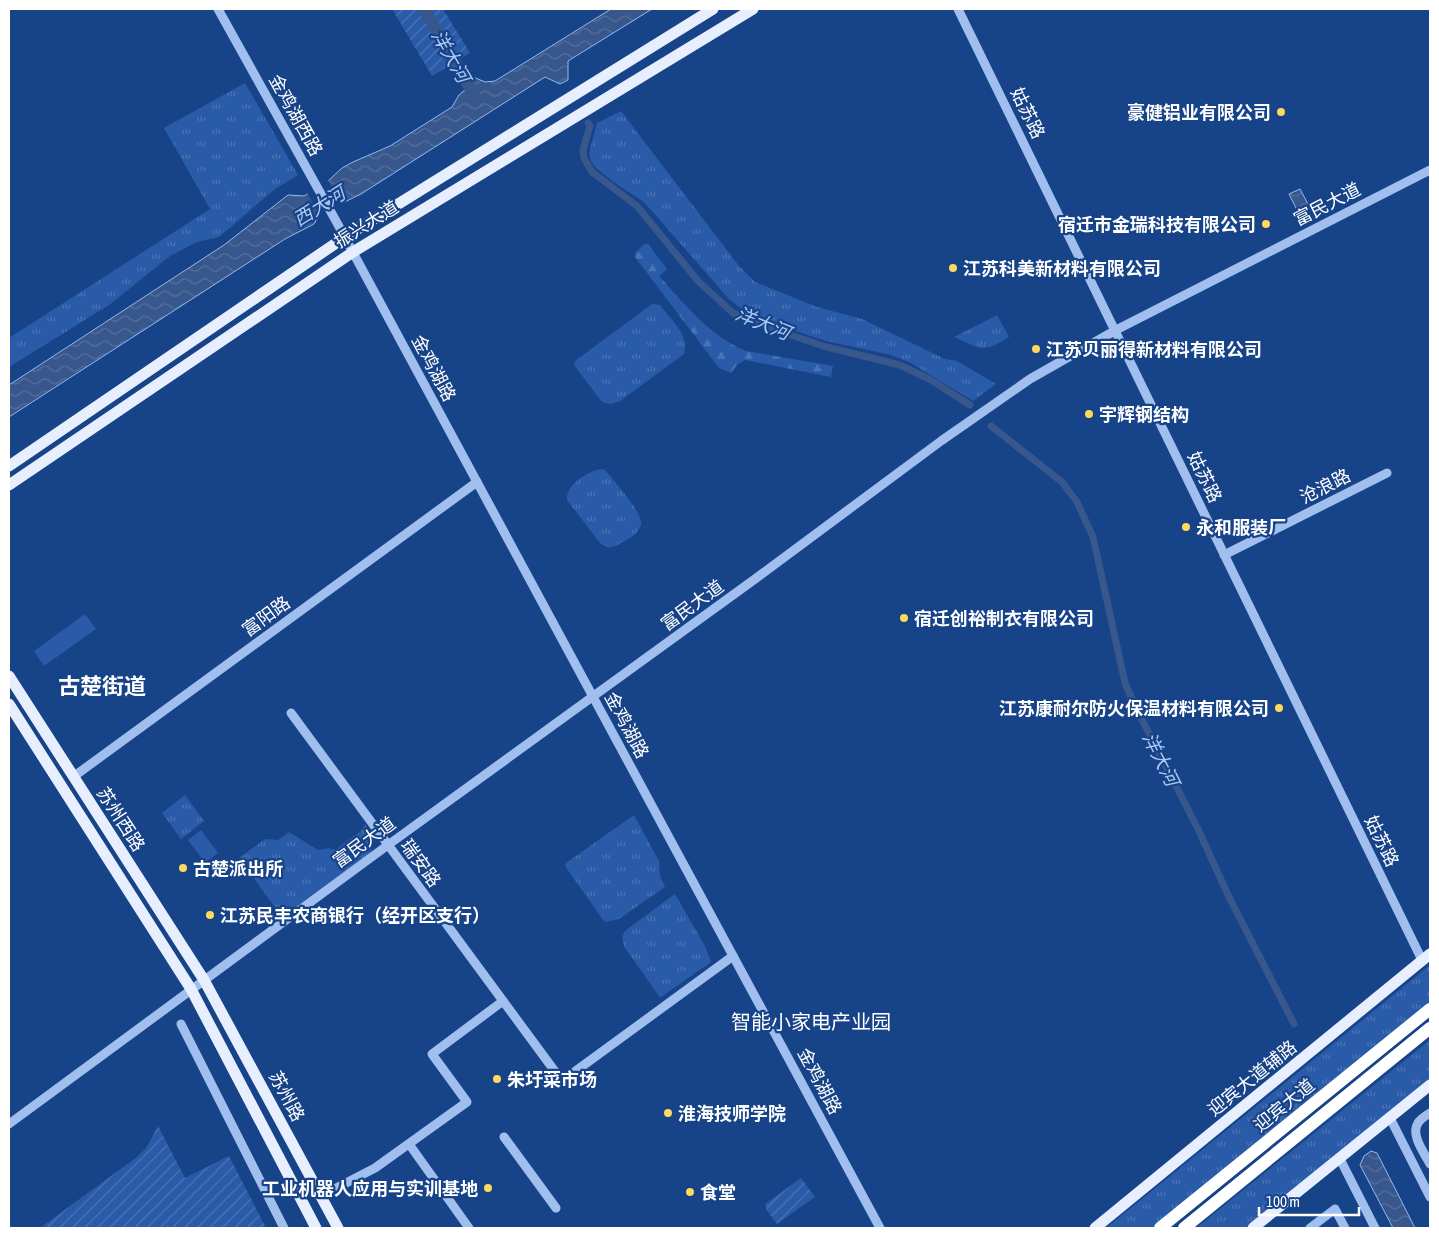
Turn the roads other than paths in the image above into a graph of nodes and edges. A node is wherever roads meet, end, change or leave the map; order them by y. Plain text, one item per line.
1 (218, 9) edge
2 (713, 9) edge
3 (753, 9) edge
4 (958, 9) edge
5 (1430, 170) edge
6 (345, 237) junction
7 (353, 252) junction
8 (1116, 330) junction
9 (9, 466) edge
10 (1387, 473) dead end
11 (477, 482) junction
12 (9, 485) edge
13 (1224, 555) junction
14 (9, 676) edge
15 (593, 696) junction
16 (9, 704) edge
17 (291, 713) dead end
18 (73, 777) junction
19 (388, 845) junction
20 (733, 956) junction
21 (1426, 957) edge
22 (204, 980) junction
23 (191, 989) junction
24 (503, 1001) junction
25 (1430, 1009) edge
26 (181, 1024) dead end
27 (1430, 1028) edge
28 (1430, 1085) edge
29 (1430, 1112) edge
30 (1390, 1118) junction
31 (9, 1124) edge
32 (504, 1137) dead end
33 (409, 1144) junction
34 (1340, 1159) junction
35 (1430, 1164) edge
36 (321, 1196) junction
37 (1430, 1197) edge
38 (556, 1208) dead end
39 (284, 1228) edge
40 (316, 1228) edge
41 (338, 1228) edge
42 (469, 1228) edge
43 (880, 1228) edge
44 (1095, 1228) edge
45 (1160, 1228) edge
46 (1184, 1228) edge
47 (1253, 1228) edge
48 (1310, 1228) edge
49 (1345, 1228) edge
50 (1375, 1228) edge

1 - 6 street, 金鸡湖西路
2 - 6 main road, 振兴大道
3 - 7 main road, 振兴大道
4 - 8 street, 姑苏路
5 - 8 street, 富民大道
6 - 7 street, 金鸡湖路
6 - 9 main road, 振兴大道
7 - 11 street, 金鸡湖路
7 - 12 main road, 振兴大道
8 - 13 street, 姑苏路
8 - 15 street, 富民大道
10 - 13 street, 沧浪路
11 - 15 street, 金鸡湖路
11 - 18 street, 富阳路
13 - 21 street, 姑苏路
14 - 18 main road, 苏州西路
15 - 19 street, 富民大道
15 - 20 street, 金鸡湖路
16 - 23 main road, 苏州西路
17 - 19 street, 瑞安路
18 - 22 main road, 苏州西路
19 - 22 street, 富民大道
19 - 24 street, 瑞安路
20 - 24 street, 瑞安路
20 - 43 street, 金鸡湖路
21 - 44 main road, 迎宾大道辅路
22 - 23 street, 富民大道
22 - 36 main road, 苏州路
23 - 31 street, 富民大道
23 - 40 main road, 苏州路
24 - 33 street
25 - 45 highway, 迎宾大道
26 - 39 street
27 - 46 highway, 迎宾大道
28 - 30 main road
29 - 35 street
30 - 34 main road
30 - 37 street
32 - 38 street
33 - 36 street
33 - 42 street
34 - 47 main road
34 - 50 street
36 - 41 main road, 苏州路
48 - 49 street

